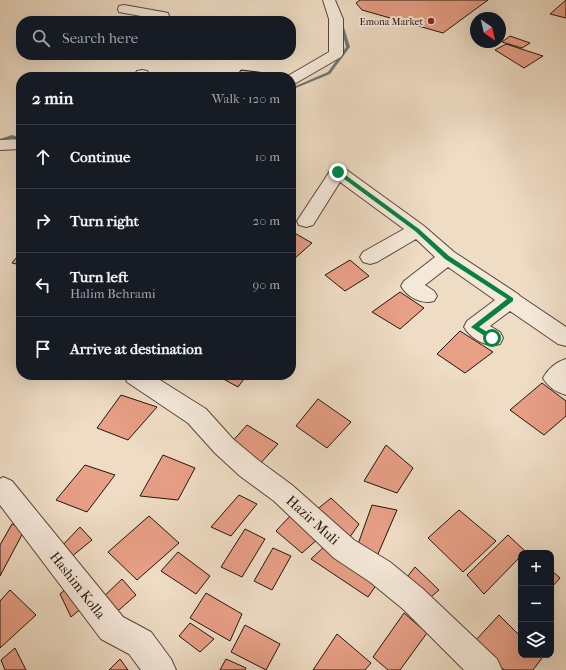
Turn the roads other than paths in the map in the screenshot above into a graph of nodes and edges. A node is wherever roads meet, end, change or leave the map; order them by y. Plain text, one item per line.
1 (133, 0) edge
2 (329, 0) edge
3 (163, 16) dead end
4 (296, 77) edge
5 (16, 144) edge
6 (0, 145) edge
7 (306, 221) dead end
8 (417, 230) junction
9 (370, 257) dead end
10 (447, 257) junction
11 (427, 296) dead end
12 (511, 299) junction
13 (492, 338) dead end
14 (566, 338) edge
15 (566, 368) edge
16 (141, 380) edge
17 (566, 386) edge
18 (4, 489) dead end
19 (160, 670) edge
20 (486, 670) edge

1 - 3 street
2 - 4 street
5 - 6 street
7 - 8 street
8 - 9 street
8 - 10 street
10 - 11 street
10 - 12 street
12 - 13 street
12 - 14 street
15 - 17 street
16 - 20 street, Hazir Muli
18 - 19 street, Hashim Kolla

